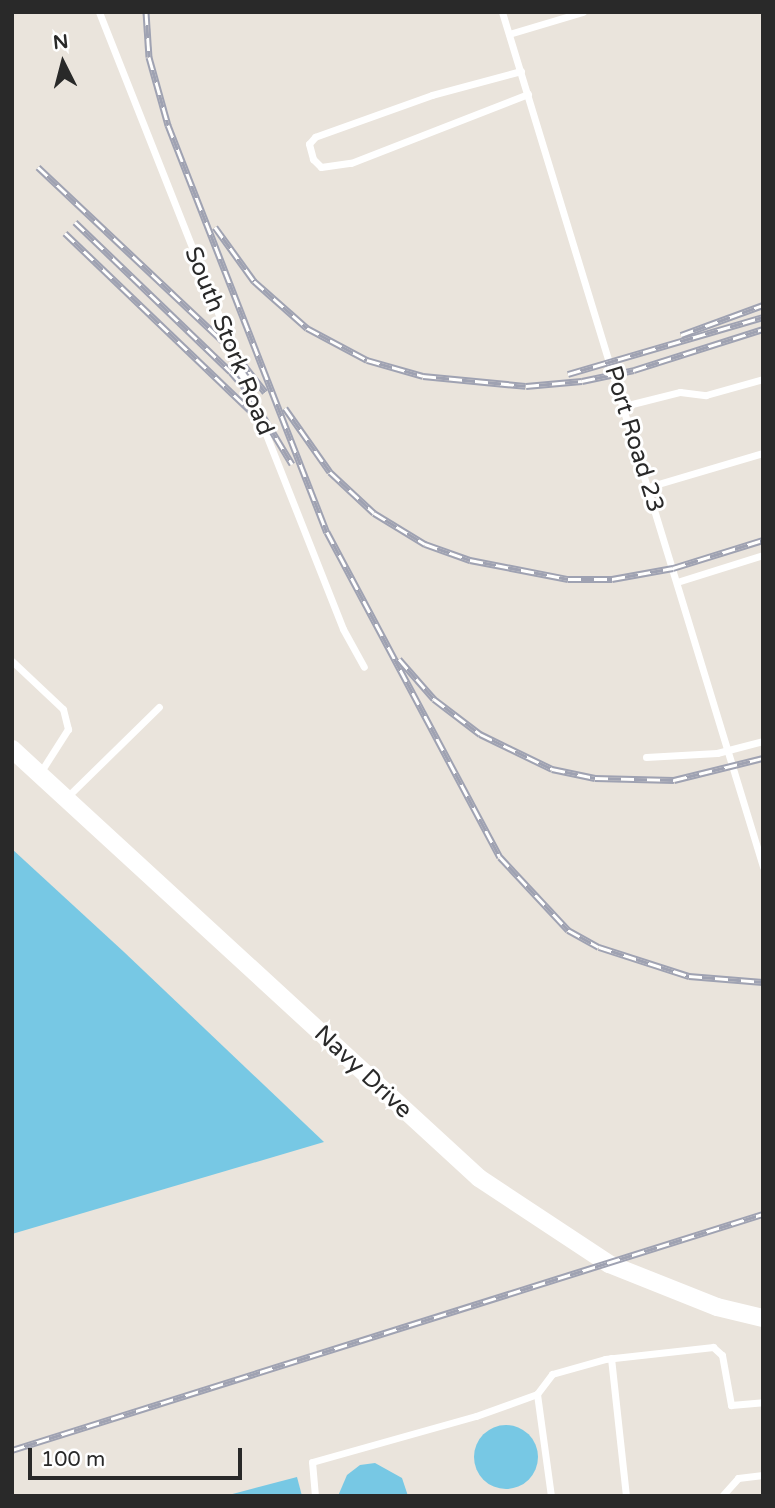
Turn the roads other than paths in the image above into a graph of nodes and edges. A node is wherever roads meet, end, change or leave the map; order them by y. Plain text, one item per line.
1 (99, 12) edge
2 (502, 12) edge
3 (583, 12) edge
4 (509, 34) junction
5 (521, 71) junction
6 (528, 94) junction
7 (763, 379) edge
8 (624, 406) junction
9 (763, 453) edge
10 (648, 487) junction
11 (763, 555) edge
12 (677, 582) junction
13 (12, 661) edge
14 (364, 667) dead end
15 (159, 707) dead end
16 (763, 741) edge
17 (12, 749) edge
18 (728, 751) junction
19 (646, 757) dead end
20 (40, 775) junction
21 (65, 799) junction
22 (763, 867) edge
23 (763, 1318) edge
24 (611, 1358) junction
25 (537, 1394) junction
26 (763, 1402) edge
27 (763, 1475) edge
28 (315, 1496) edge
29 (551, 1496) edge
30 (626, 1496) edge
31 (722, 1496) edge

1 - 14 lane, South Stork Road
2 - 4 lane, Port Road 23
3 - 4 lane
4 - 5 lane, Port Road 23
5 - 6 lane, Port Road 23
5 - 6 lane
6 - 8 lane, Port Road 23
7 - 8 lane
8 - 10 lane, Port Road 23
9 - 10 lane
10 - 12 lane, Port Road 23
11 - 12 lane
12 - 18 lane, Port Road 23
13 - 20 lane
15 - 21 lane
16 - 18 lane
17 - 20 street, Navy Drive
18 - 19 lane
18 - 22 lane, Port Road 23
20 - 21 street, Navy Drive
21 - 23 street, Navy Drive
24 - 25 lane
24 - 26 lane
24 - 30 lane
25 - 28 lane
25 - 29 lane
27 - 31 lane

